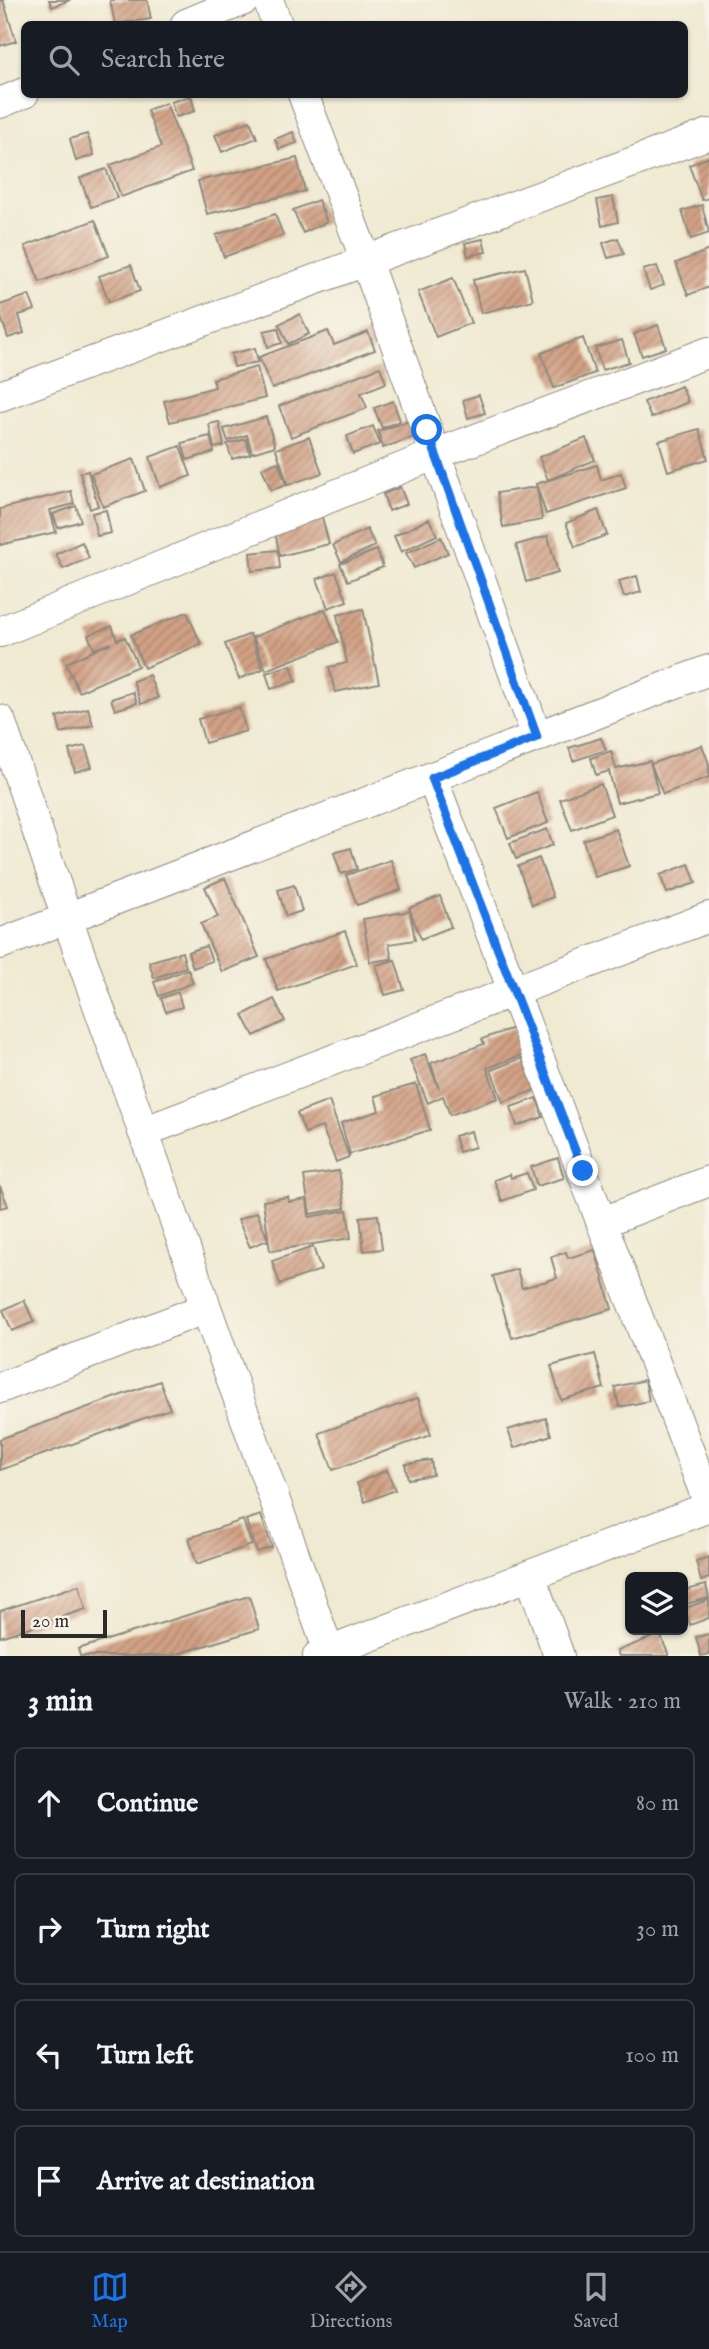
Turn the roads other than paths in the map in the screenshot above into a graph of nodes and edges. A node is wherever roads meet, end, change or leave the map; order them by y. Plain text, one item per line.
1 (244, 0) edge
2 (268, 0) edge
3 (193, 21) edge
4 (276, 21) edge
5 (21, 94) edge
6 (305, 98) edge
7 (0, 103) edge
8 (709, 134) edge
9 (366, 261) junction
10 (709, 352) edge
11 (0, 396) edge
12 (436, 454) junction
13 (0, 632) edge
14 (709, 670) edge
15 (0, 720) edge
16 (537, 737) junction
17 (432, 778) junction
18 (709, 917) edge
19 (67, 918) junction
20 (0, 944) edge
21 (515, 991) junction
22 (143, 1132) junction
23 (709, 1181) edge
24 (603, 1222) junction
25 (206, 1308) junction
26 (0, 1388) edge
27 (709, 1505) edge
28 (530, 1575) junction
29 (323, 1654) edge
30 (559, 1656) edge

1 - 3 street
2 - 4 street
5 - 7 street
6 - 9 street
8 - 9 street
9 - 11 street
9 - 12 street
10 - 12 street
12 - 13 street
12 - 16 street
14 - 16 street
15 - 19 street
16 - 17 street
17 - 19 street
17 - 21 street
18 - 21 street
19 - 20 street
19 - 22 street
21 - 22 street
21 - 24 street
22 - 25 street
23 - 24 street
24 - 27 street
25 - 26 street
25 - 29 street
27 - 28 street
28 - 29 street
28 - 30 street

